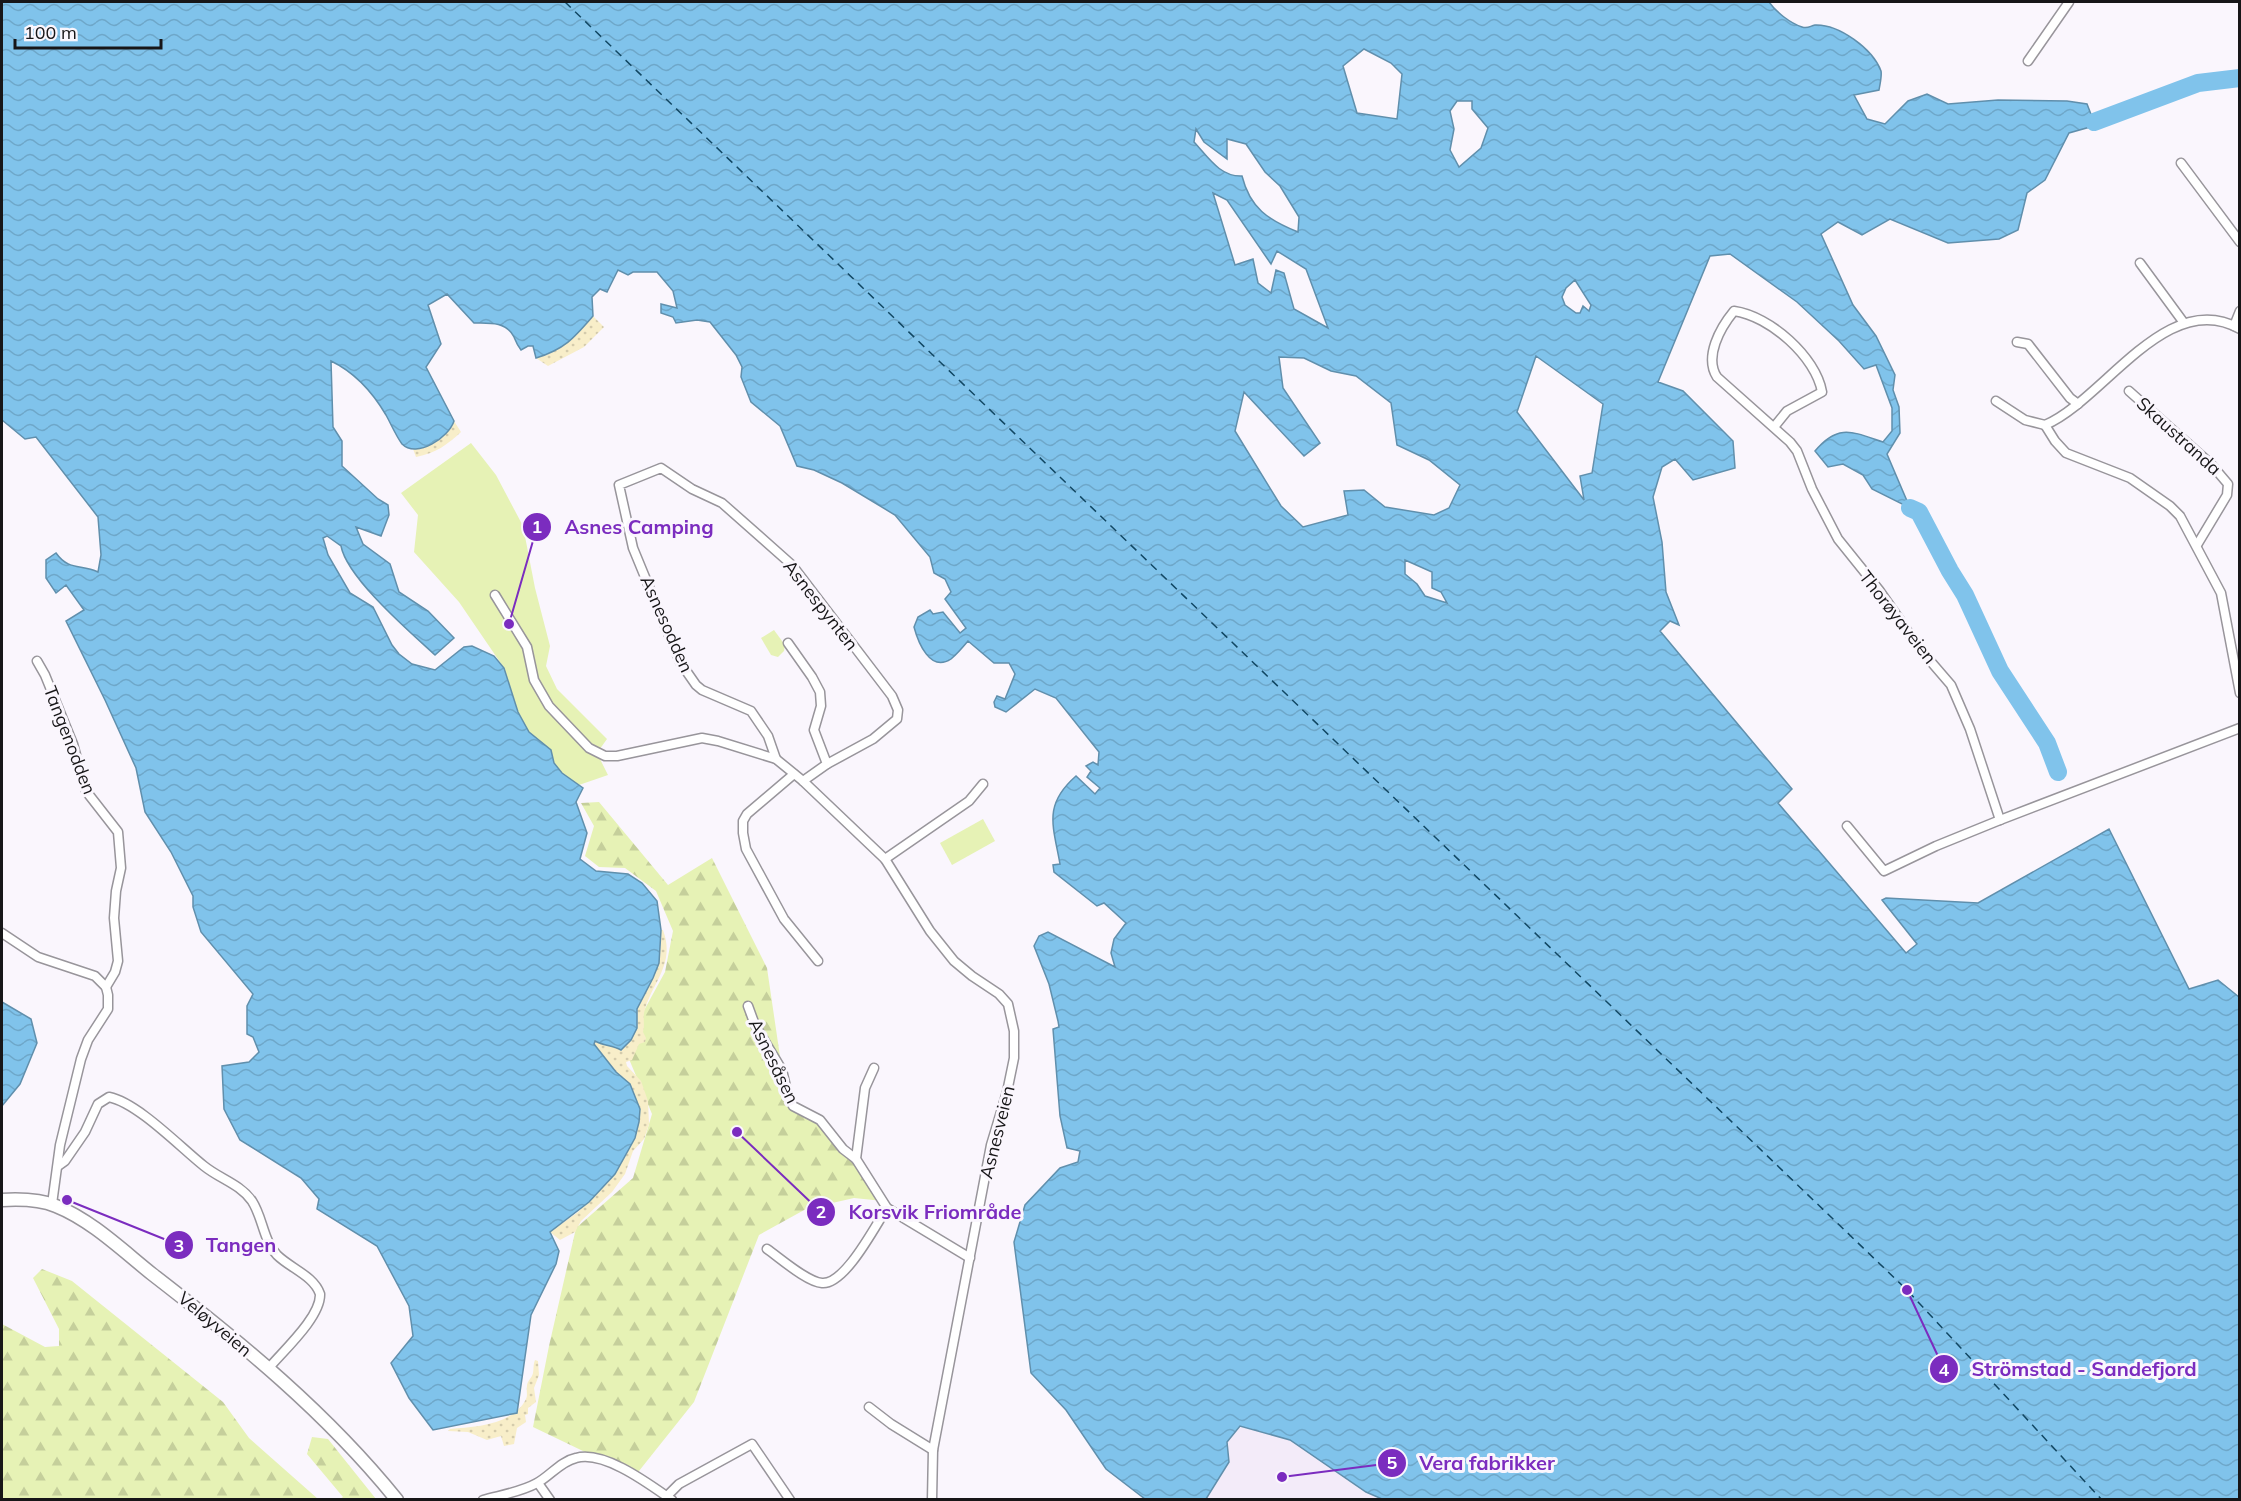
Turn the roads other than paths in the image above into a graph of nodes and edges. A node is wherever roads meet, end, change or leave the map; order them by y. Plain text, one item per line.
1 (2069, 2) edge
2 (2028, 61) dead end
3 (2181, 163) dead end
4 (2240, 242) edge
5 (2140, 263) dead end
6 (2240, 311) edge
7 (2184, 323) junction
8 (2237, 328) edge
9 (2017, 342) dead end
10 (2129, 391) dead end
11 (1996, 401) dead end
12 (2078, 404) junction
13 (2045, 425) junction
14 (1774, 427) junction
15 (619, 485) joint
16 (2197, 545) junction
17 (495, 595) dead end
18 (788, 643) dead end
19 (37, 661) dead end
20 (2240, 693) edge
21 (2240, 728) edge
22 (776, 759) junction
23 (827, 764) junction
24 (794, 774) junction
25 (803, 781) junction
26 (983, 784) dead end
27 (2000, 820) junction
28 (1847, 826) dead end
29 (885, 859) junction
30 (2, 933) edge
31 (818, 961) dead end
32 (106, 987) junction
33 (748, 1006) dead end
34 (874, 1068) dead end
35 (856, 1159) junction
36 (58, 1166) junction
37 (2, 1200) edge
38 (52, 1204) junction
39 (887, 1208) junction
40 (767, 1249) dead end
41 (970, 1258) junction
42 (268, 1369) junction
43 (869, 1407) dead end
44 (933, 1450) junction
45 (538, 1483) junction
46 (669, 1498) edge
47 (397, 1500) edge
48 (483, 1500) edge
49 (550, 1500) edge
50 (790, 1500) edge
51 (932, 1500) edge

1 - 2 street
3 - 4 street
5 - 7 street
6 - 8 street
7 - 8 street
7 - 12 street
9 - 12 street
10 - 16 street, Skaustranda
11 - 13 street
12 - 13 street
13 - 16 street
14 - 14 street, Thorøyaveien
14 - 27 street, Thorøyaveien
15 - 22 street, Asnesodden
15 - 23 street, Asnespynten
16 - 20 street
17 - 22 street, Asnesveien
18 - 23 street
19 - 32 street, Tangenodden
21 - 27 street
22 - 24 street, Asnesveien
23 - 25 street, Asnespynten
24 - 25 street, Asnesveien
24 - 31 street
25 - 29 street, Asnesveien
26 - 29 street
27 - 28 street
29 - 41 street, Asnesveien
30 - 32 street
32 - 36 street, Tangenodden
33 - 35 street, Asnesåsen
34 - 35 street
35 - 39 street, Asnesåsen
36 - 38 street, Tangenodden
36 - 42 street
37 - 38 main road, Veløyveien
38 - 42 main road, Veløyveien
39 - 40 street
39 - 41 street, Asnesåsen
41 - 44 street, Asnesveien
42 - 47 main road, Veløyveien
43 - 44 street
44 - 51 street, Asnesveien
45 - 46 street
45 - 48 street
45 - 49 street
46 - 50 street

